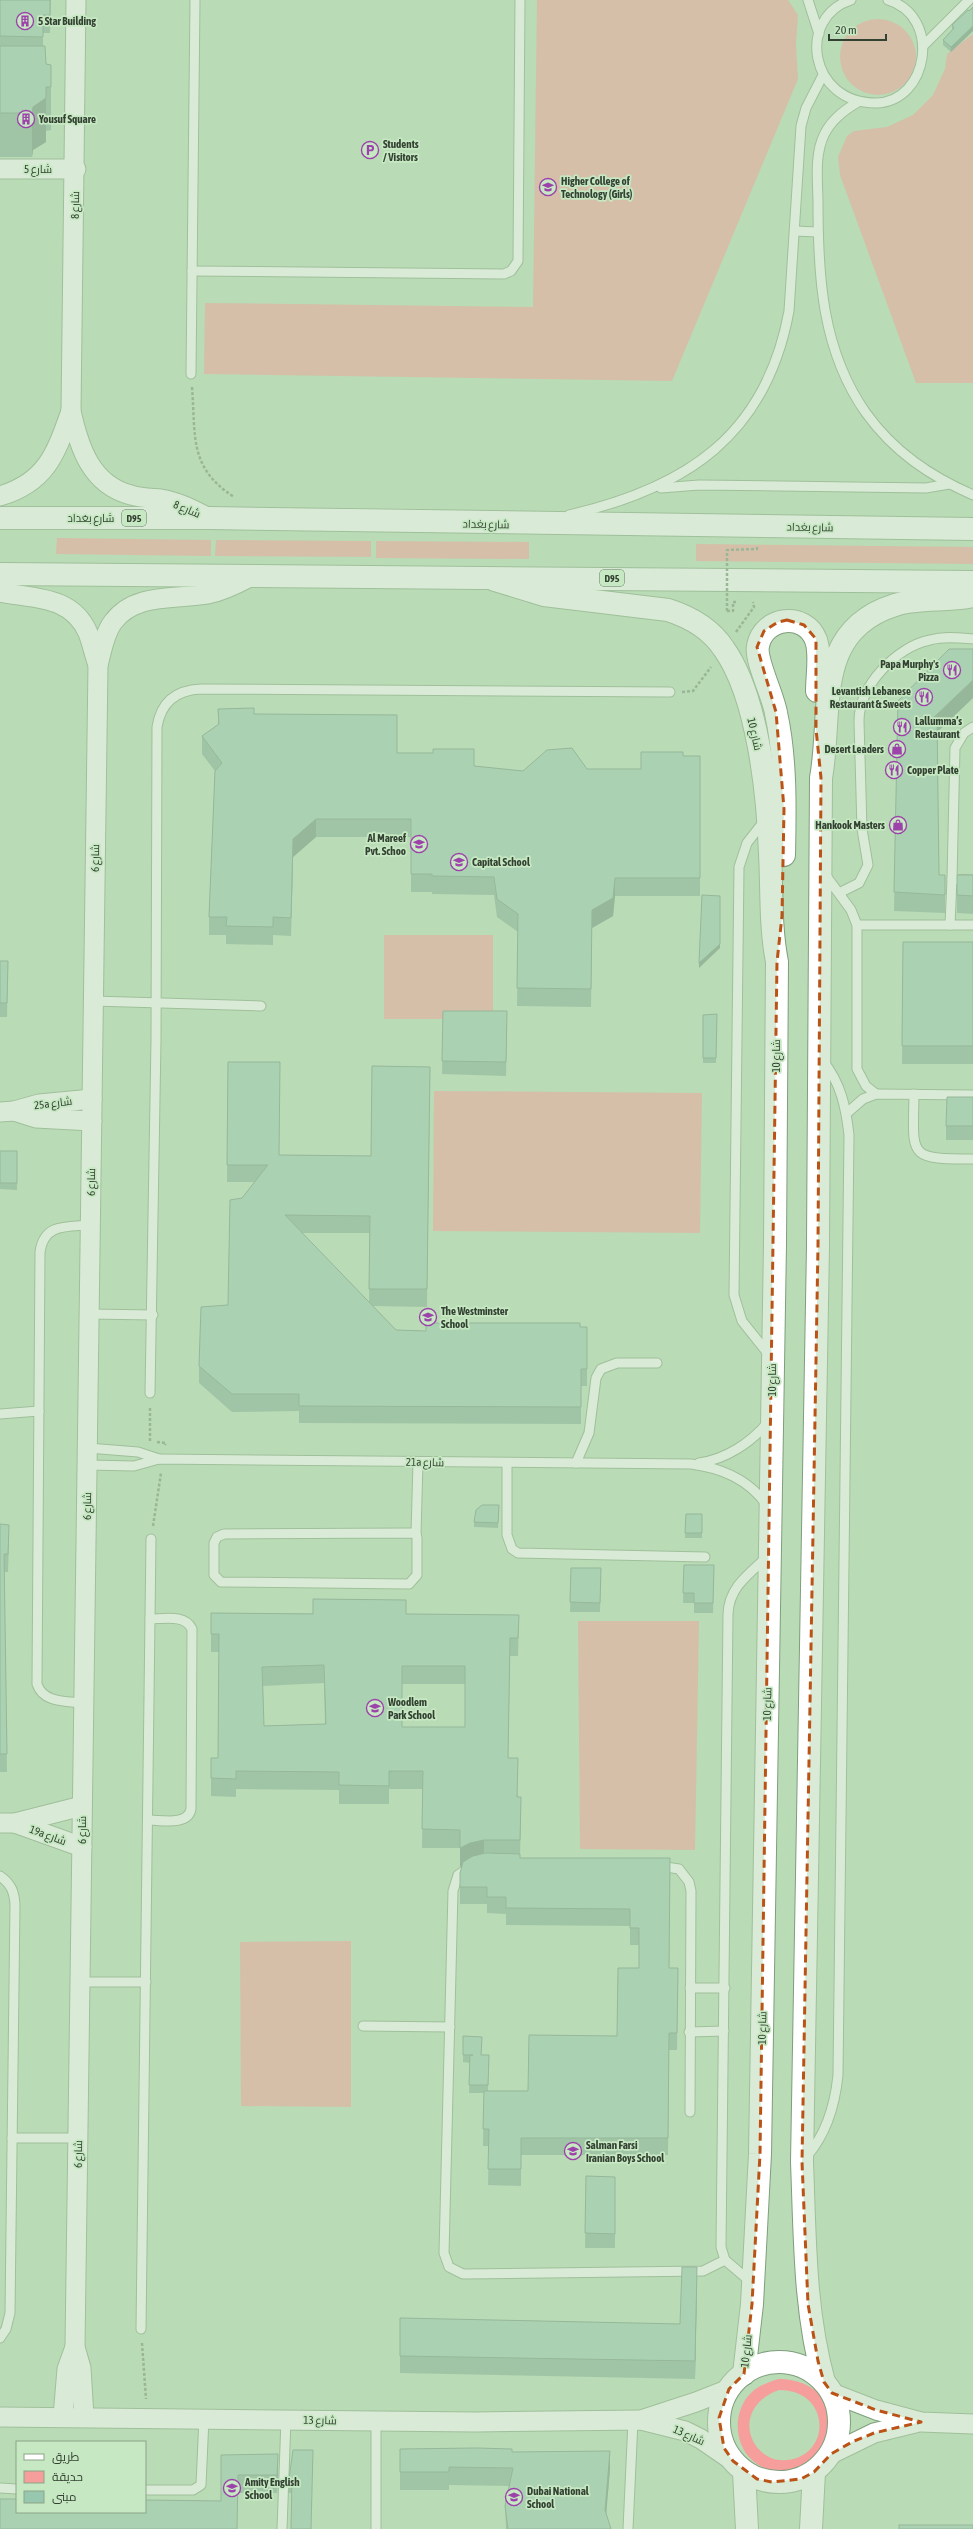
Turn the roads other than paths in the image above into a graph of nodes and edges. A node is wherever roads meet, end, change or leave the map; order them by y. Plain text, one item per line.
1 (76, 0) edge
2 (195, 0) edge
3 (520, 0) edge
4 (808, 0) edge
5 (849, 0) edge
6 (888, 0) edge
7 (970, 0) edge
8 (819, 34) junction
9 (924, 45) junction
10 (822, 74) junction
11 (858, 102) junction
12 (0, 169) edge
13 (76, 169) junction
14 (795, 231) junction
15 (818, 232) junction
16 (192, 271) junction
17 (191, 374) road end
18 (72, 411) junction
19 (949, 484) junction
20 (652, 489) junction
21 (0, 496) edge
22 (973, 496) edge
23 (0, 518) edge
24 (209, 518) junction
25 (519, 524) junction
26 (973, 529) edge
27 (0, 574) edge
28 (250, 577) junction
29 (486, 577) junction
30 (973, 582) edge
31 (0, 592) edge
32 (973, 596) edge
33 (973, 639) edge
34 (98, 665) junction
35 (670, 692) dead end
36 (973, 727) edge
37 (820, 778) junction
38 (768, 816) junction
39 (819, 867) junction
40 (952, 879) junction
41 (973, 880) edge
42 (839, 893) junction
43 (857, 925) junction
44 (950, 925) junction
45 (973, 925) edge
46 (777, 962) junction
47 (93, 1001) junction
48 (156, 1003) junction
49 (261, 1006) dead end
50 (818, 1053) junction
51 (876, 1094) junction
52 (914, 1094) junction
53 (973, 1095) edge
54 (92, 1099) junction
55 (7, 1111) edge
56 (847, 1113) junction
57 (92, 1121) junction
58 (973, 1159) edge
59 (90, 1225) junction
60 (90, 1314) junction
61 (153, 1315) junction
62 (772, 1359) junction
63 (656, 1363) dead end
64 (150, 1393) dead end
65 (39, 1411) junction
66 (0, 1414) edge
67 (772, 1417) junction
68 (88, 1456) junction
69 (159, 1459) junction
70 (418, 1462) junction
71 (507, 1464) junction
72 (576, 1464) junction
73 (691, 1464) junction
74 (770, 1510) junction
75 (416, 1534) junction
76 (151, 1539) dead end
77 (769, 1554) junction
78 (705, 1557) dead end
79 (150, 1619) junction
80 (83, 1703) junction
81 (82, 1806) junction
82 (148, 1820) junction
83 (8, 1823) edge
84 (82, 1847) junction
85 (478, 1865) edge
86 (649, 1866) edge
87 (0, 1876) edge
88 (80, 1982) junction
89 (146, 1982) junction
90 (690, 1988) junction
91 (725, 1988) junction
92 (362, 2026) dead end
93 (450, 2027) junction
94 (724, 2031) junction
95 (689, 2032) junction
96 (690, 2112) dead end
97 (12, 2138) junction
98 (78, 2138) junction
99 (802, 2162) junction
100 (724, 2260) junction
101 (753, 2284) junction
102 (141, 2329) road end
103 (0, 2338) edge
104 (75, 2347) junction
105 (736, 2381) junction
106 (828, 2387) junction
107 (0, 2417) edge
108 (63, 2417) junction
109 (84, 2417) junction
110 (204, 2418) junction
111 (286, 2419) junction
112 (376, 2420) junction
113 (637, 2420) junction
114 (921, 2422) junction
115 (973, 2424) edge
116 (831, 2454) junction
117 (738, 2466) junction
118 (814, 2472) junction
119 (0, 2488) edge
120 (16, 2489) edge
121 (146, 2490) edge
122 (282, 2529) edge
123 (376, 2529) edge
124 (628, 2529) edge
125 (747, 2529) edge
126 (811, 2529) edge

1 - 13 street, شارع 8
2 - 16 lane
3 - 16 lane
4 - 8 lane
5 - 8 lane
6 - 9 lane
7 - 9 lane
8 - 10 lane
9 - 11 lane
10 - 11 lane
10 - 14 lane
11 - 15 lane
12 - 13 street, شارع 5
13 - 18 street, شارع 8
14 - 15 lane
14 - 20 lane
15 - 19 lane
16 - 17 lane
18 - 21 street, شارع 8
18 - 24 street, شارع 8
19 - 20 lane
19 - 22 lane
20 - 25 lane
23 - 24 street, شارع بغداد / D95
24 - 25 street, شارع بغداد / D95
25 - 26 street, شارع بغداد / D95
27 - 28 street, D95
28 - 29 street, D95
28 - 34 street, شارع 6
29 - 30 street, D95
29 - 38 street, شارع 10
31 - 34 street, شارع 6
32 - 37 street
33 - 42 lane
34 - 47 street, شارع 6
35 - 48 lane
36 - 40 lane
37 - 39 street
37 - 46 street
38 - 46 street, شارع 10
38 - 62 lane
39 - 42 lane
39 - 50 street
40 - 41 lane
40 - 44 lane
42 - 43 lane
43 - 44 lane
43 - 51 lane
44 - 45 lane
46 - 62 street, شارع 10
47 - 48 lane
47 - 54 street, شارع 6
48 - 49 lane
48 - 61 lane
50 - 56 lane
50 - 99 street
51 - 52 lane
51 - 56 lane
52 - 53 lane
52 - 58 lane
54 - 55 street, 25a شارع
54 - 57 street, شارع 6
55 - 57 street, 25a شارع
56 - 99 lane
57 - 59 street, شارع 6
59 - 60 street, شارع 6
59 - 65 lane
60 - 61 lane
60 - 68 street, شارع 6
61 - 64 lane
62 - 67 street, شارع 10
63 - 72 lane
65 - 66 lane
65 - 80 lane
67 - 73 lane, 21a شارع
67 - 74 street, شارع 10
68 - 69 lane, 21a شارع
68 - 69 lane, 21a شارع
68 - 80 street, شارع 6
69 - 70 lane, 21a شارع
70 - 71 lane, 21a شارع
70 - 75 lane
71 - 72 lane, 21a شارع
71 - 78 lane
72 - 73 lane, 21a شارع
73 - 74 lane, 21a شارع
74 - 77 street, شارع 10
75 - 75 lane
76 - 79 lane
77 - 91 lane
77 - 101 street, شارع 10
79 - 82 lane
79 - 82 lane
80 - 81 street, شارع 6
81 - 83 street, 19a شارع
81 - 84 street, شارع 6
82 - 89 lane
83 - 84 street, 19a شارع
84 - 88 street, شارع 6
85 - 93 lane
86 - 90 lane
87 - 97 lane
88 - 89 lane
88 - 98 street, شارع 6
89 - 102 lane
90 - 91 lane
90 - 95 lane
91 - 94 lane
92 - 93 lane
93 - 100 lane
94 - 95 lane
94 - 100 lane
95 - 96 lane
97 - 98 lane
97 - 103 lane
98 - 104 street, شارع 6
99 - 106 street
100 - 101 lane
101 - 105 street, شارع 10
104 - 108 street, شارع 6
104 - 109 street, شارع 6
105 - 106 street
105 - 113 street, شارع 13
105 - 117 street
106 - 114 street
106 - 116 street
107 - 108 street, شارع 13
108 - 109 street, شارع 13
109 - 110 street, شارع 13
110 - 111 street, شارع 13
110 - 121 lane
111 - 112 street, شارع 13
111 - 122 lane
112 - 113 street, شارع 13
112 - 123 lane
113 - 117 street, شارع 13
113 - 124 lane
114 - 115 street
114 - 116 street
116 - 118 street
117 - 118 street
117 - 125 street
118 - 126 street
119 - 120 lane

